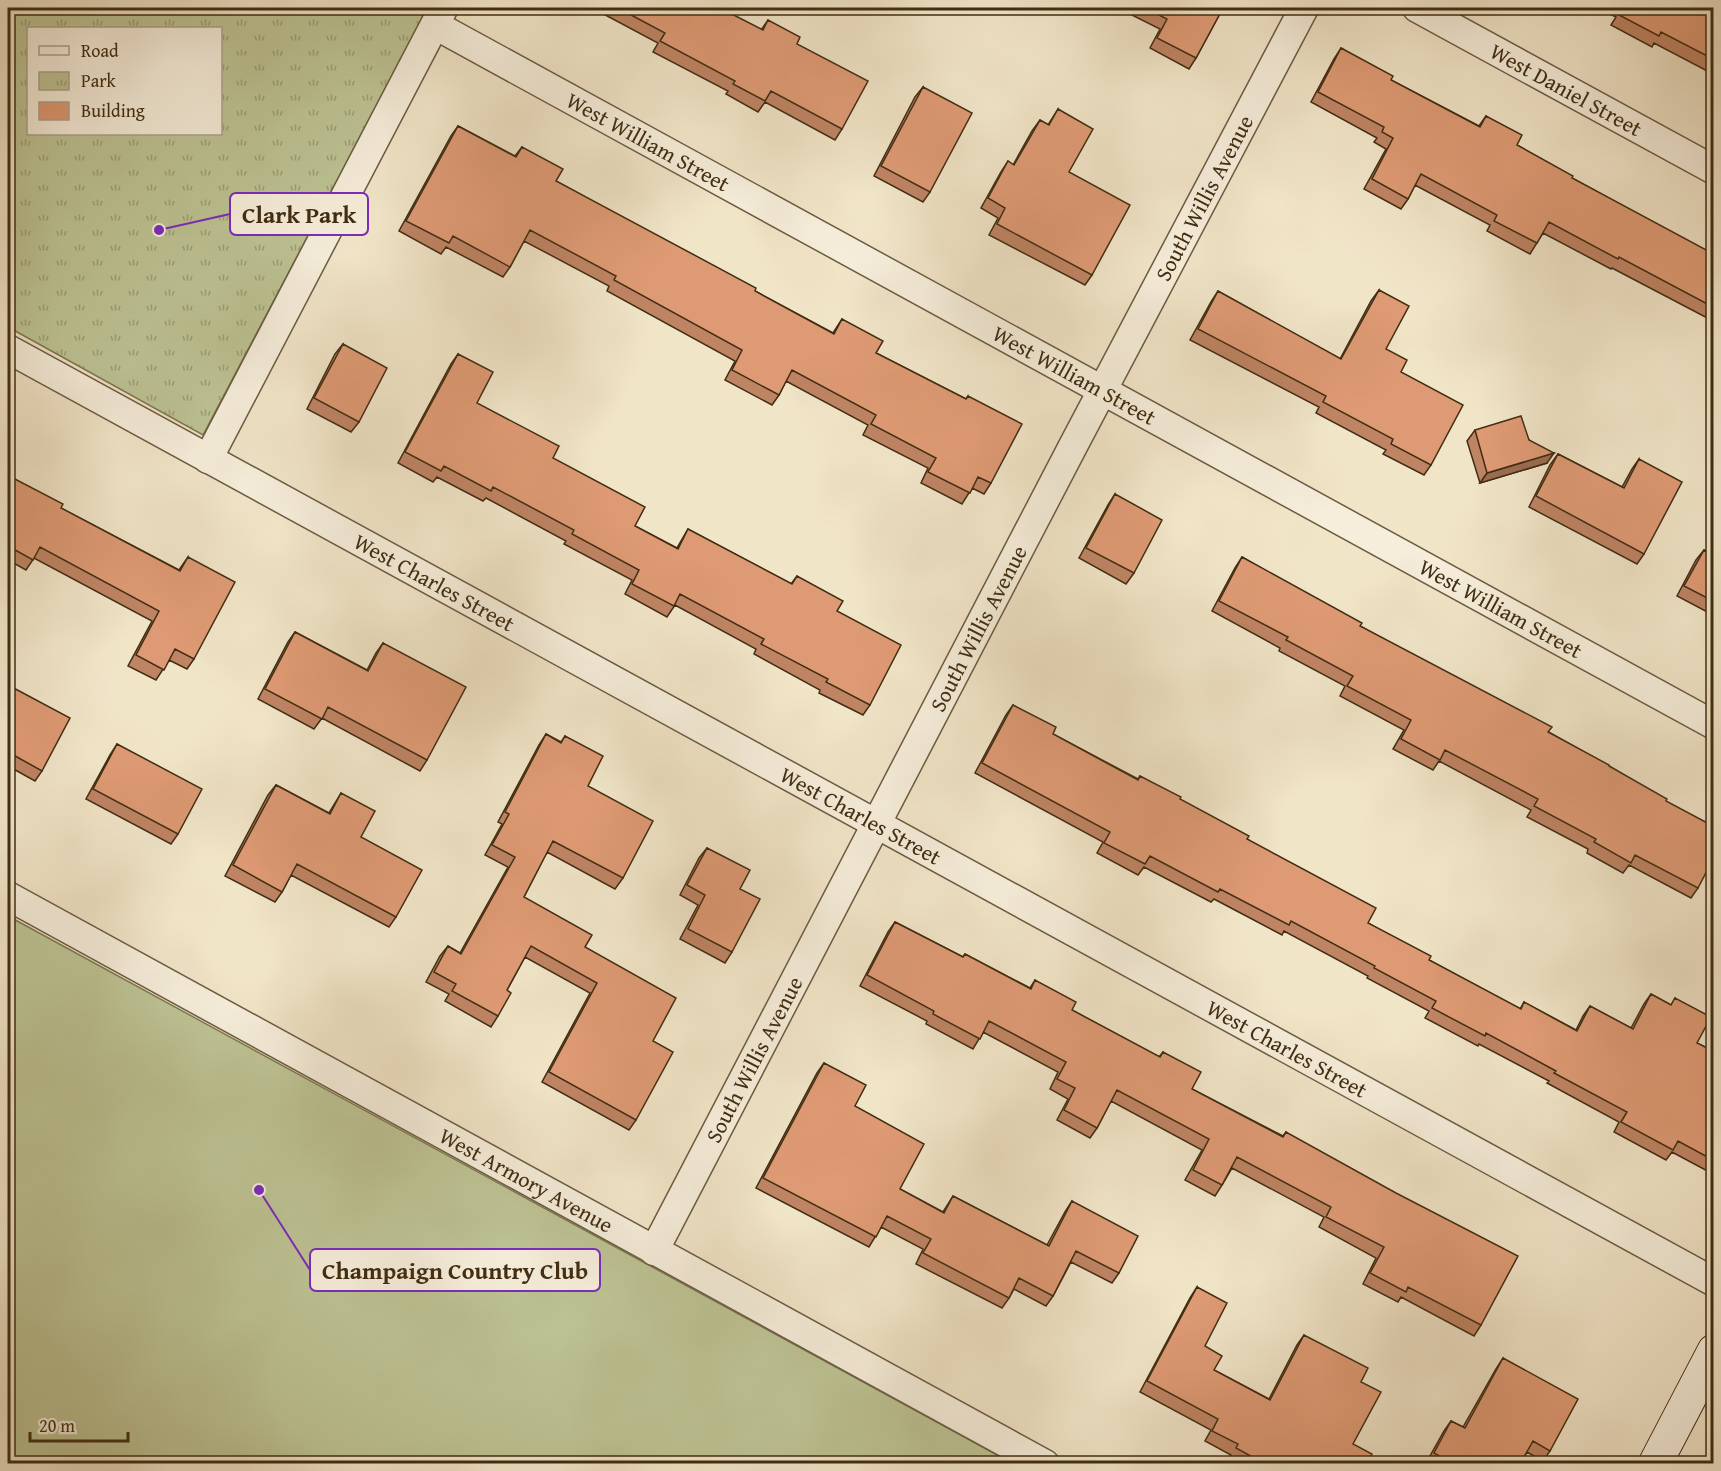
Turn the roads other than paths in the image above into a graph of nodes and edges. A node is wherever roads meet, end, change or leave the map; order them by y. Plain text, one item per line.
1 (1304, 8) edge
2 (1417, 8) edge
3 (440, 16) edge
4 (1713, 170) edge
5 (10, 356) edge
6 (1102, 391) junction
7 (208, 459) junction
8 (1713, 725) edge
9 (876, 823) junction
10 (8, 896) edge
11 (654, 1251) junction
12 (1713, 1282) edge
13 (1713, 1351) edge
14 (1046, 1464) edge
15 (1655, 1464) edge

1 - 6 street, South Willis Avenue
2 - 4 street, West Daniel Street
3 - 6 street, West William Street
3 - 7 street
5 - 7 street, West Charles Street
6 - 8 street, West William Street
6 - 9 street, South Willis Avenue
7 - 9 street, West Charles Street
9 - 11 street, South Willis Avenue
9 - 12 street, West Charles Street
10 - 11 street, West Armory Avenue
11 - 14 street, West Armory Avenue
13 - 15 main road

